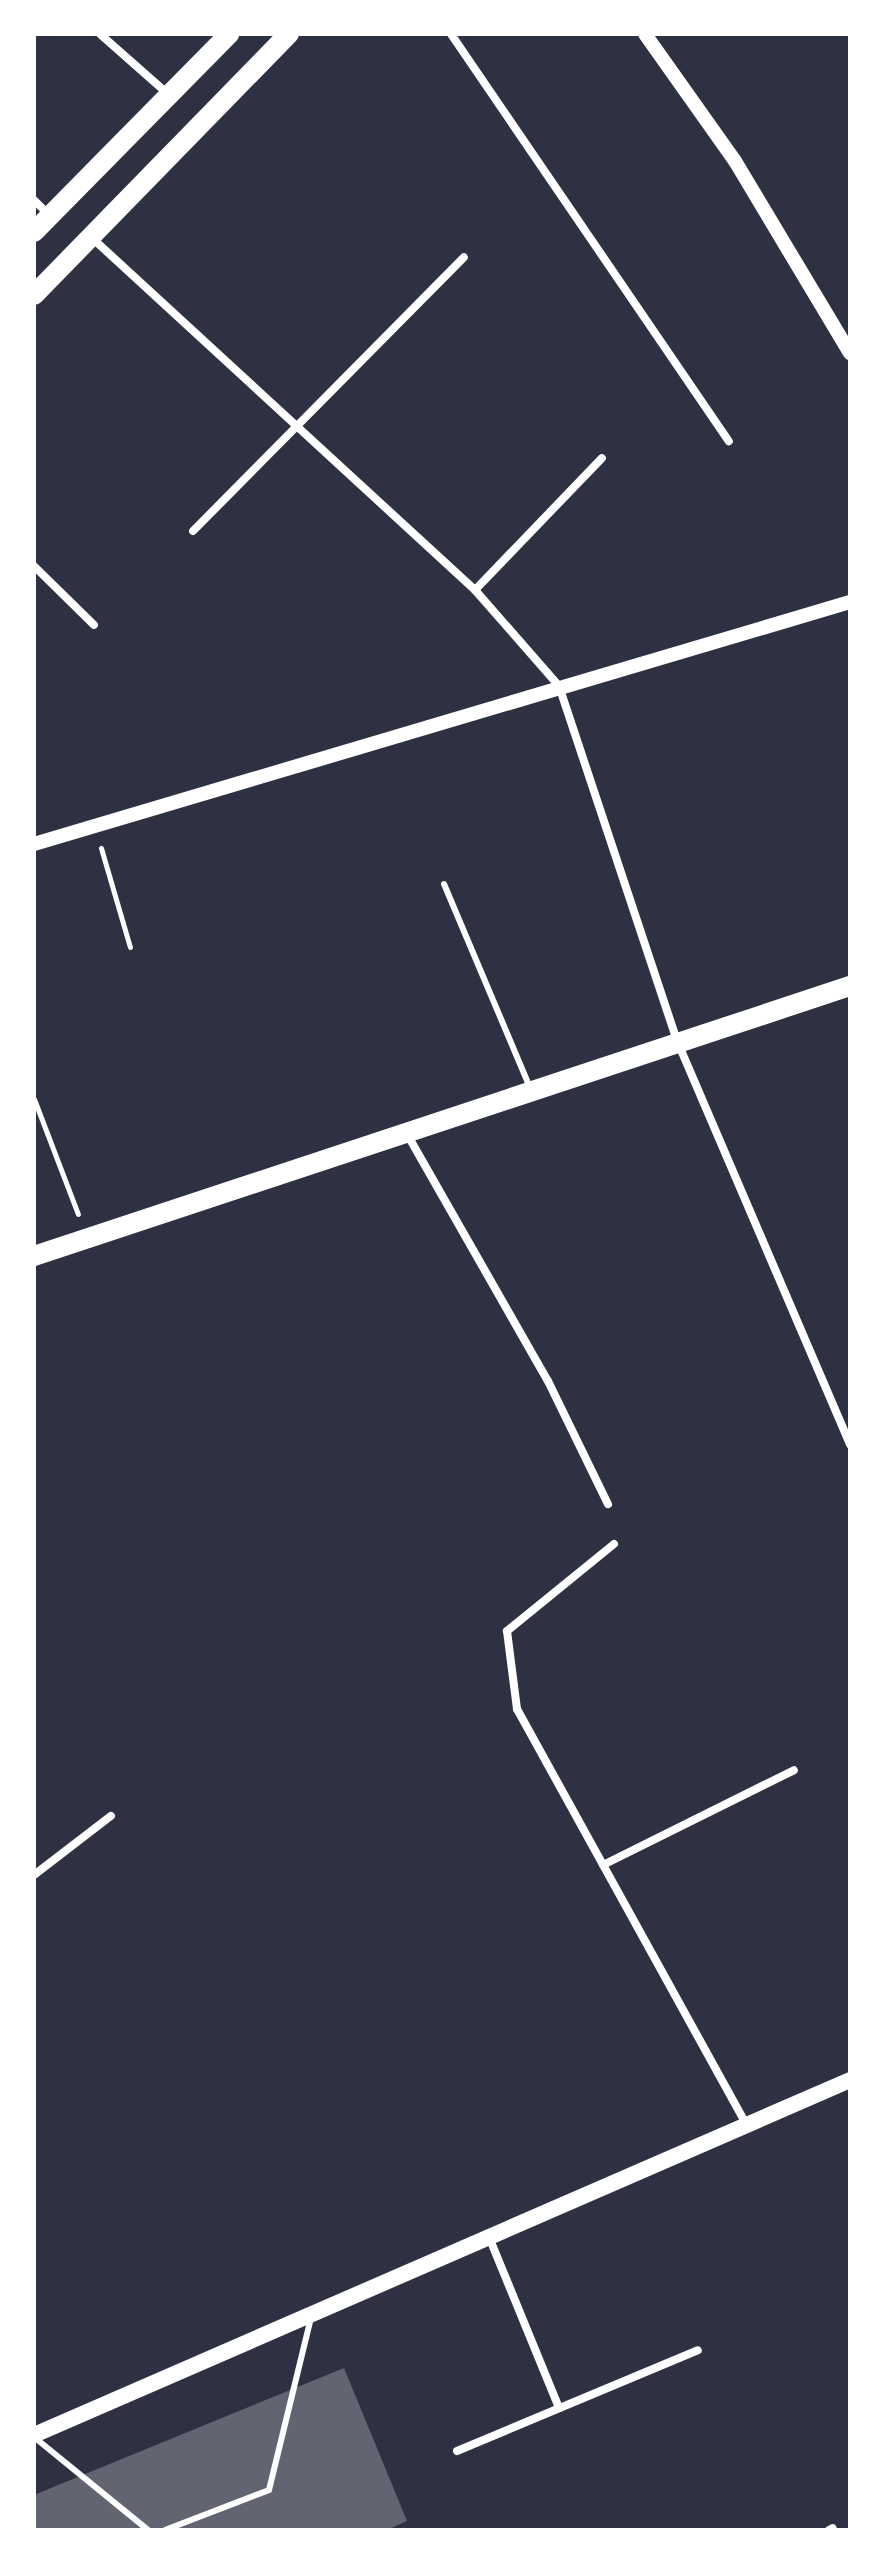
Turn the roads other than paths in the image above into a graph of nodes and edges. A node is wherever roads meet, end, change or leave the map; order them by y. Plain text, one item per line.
1 (100, 34) edge
2 (229, 34) edge
3 (289, 34) edge
4 (451, 34) edge
5 (645, 34) edge
6 (169, 95) junction
7 (34, 200) edge
8 (50, 216) junction
9 (34, 232) edge
10 (91, 237) junction
11 (464, 257) dead end
12 (34, 295) edge
13 (850, 353) edge
14 (297, 426) junction
15 (729, 441) dead end
16 (602, 458) dead end
17 (193, 531) dead end
18 (34, 566) edge
19 (475, 590) junction
20 (850, 602) edge
21 (94, 625) dead end
22 (559, 686) junction
23 (34, 844) edge
24 (444, 884) dead end
25 (850, 986) edge
26 (678, 1043) junction
27 (532, 1092) junction
28 (406, 1133) junction
29 (34, 1256) edge
30 (850, 1445) edge
31 (608, 1504) dead end
32 (614, 1544) dead end
33 (794, 1770) dead end
34 (111, 1816) dead end
35 (603, 1865) junction
36 (34, 1875) edge
37 (850, 2080) edge
38 (747, 2125) junction
39 (489, 2237) junction
40 (312, 2314) junction
41 (698, 2350) dead end
42 (559, 2408) junction
43 (34, 2436) edge
44 (457, 2451) dead end
45 (148, 2530) edge
46 (165, 2530) edge

1 - 6 street
2 - 6 main road
3 - 10 main road
4 - 15 street
5 - 13 street
6 - 8 main road
7 - 8 street
8 - 9 main road
10 - 12 main road
10 - 14 street
11 - 14 street
14 - 17 street
14 - 19 street
16 - 19 street
18 - 21 street
19 - 22 street
20 - 22 street
22 - 23 street
22 - 26 street
24 - 27 lane
25 - 26 main road
26 - 27 main road
26 - 30 street
27 - 28 main road
28 - 29 main road
28 - 31 street
32 - 35 street
33 - 35 street
34 - 36 street
35 - 38 street
37 - 38 main road
38 - 39 main road
39 - 40 main road
39 - 42 street
40 - 43 main road
40 - 46 lane
41 - 42 street
42 - 44 street
43 - 45 lane

